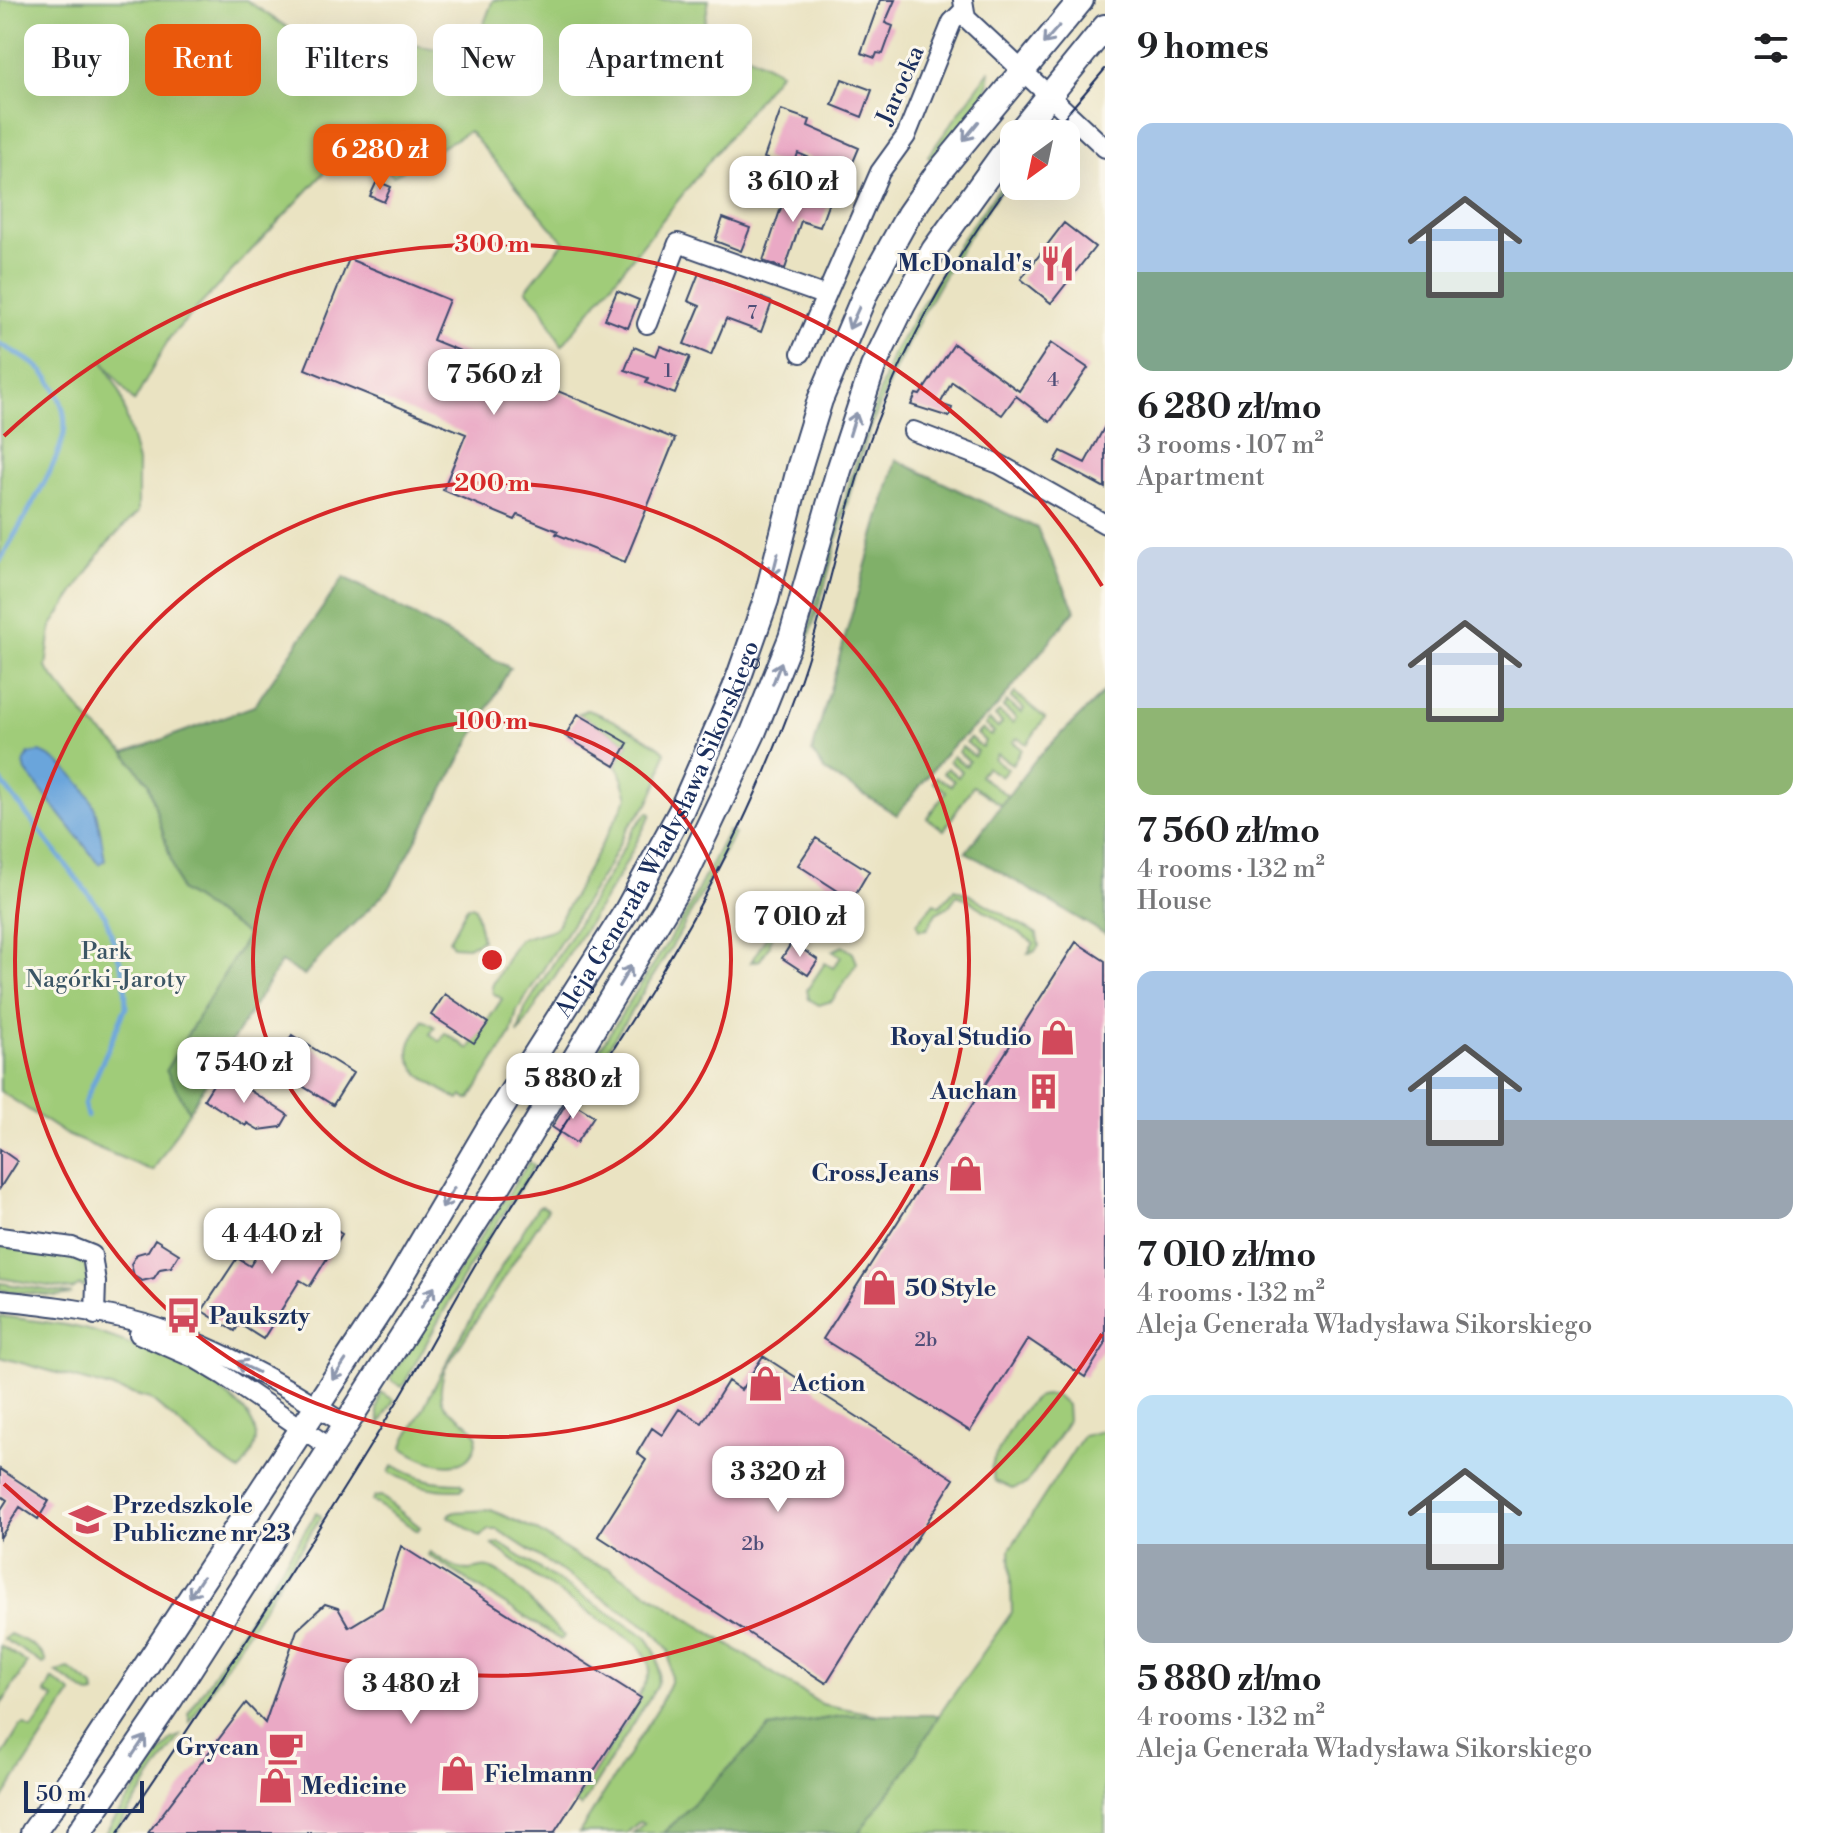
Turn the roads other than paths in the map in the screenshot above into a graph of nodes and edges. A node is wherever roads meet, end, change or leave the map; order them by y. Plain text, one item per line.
1 (1081, 0) edge
2 (963, 6) edge
3 (1105, 27) edge
4 (1020, 71) junction
5 (1048, 95) junction
6 (1029, 120) edge
7 (1105, 148) edge
8 (1000, 158) edge
9 (826, 296) junction
10 (647, 324) dead end
11 (801, 353) dead end
12 (913, 431) dead end
13 (1105, 524) edge
14 (0, 1225) edge
15 (7, 1238) edge
16 (0, 1300) edge
17 (95, 1315) junction
18 (316, 1405) junction
19 (346, 1425) junction
20 (301, 1429) junction
21 (332, 1449) junction
22 (33, 1833) edge
23 (79, 1833) edge

1 -> 4 main road, Aleja Generała Władysława Sikorskiego
2 - 4 street, Jarocka
2 - 9 street, Jarocka
3 - 5 main road
4 - 5 street, Jarocka
4 -> 18 main road, Aleja Generała Władysława Sikorskiego
5 - 6 main road
5 - 7 street, Jarocka
19 -> 8 main road, Aleja Generała Władysława Sikorskiego
9 - 10 street
9 - 11 street, Jarocka
12 - 13 street
14 - 15 street
15 - 17 street
16 - 17 street
18 -> 17 street
17 - 20 street
18 - 19 street
18 - 20 main road, Aleja Generała Władysława Sikorskiego
19 - 21 main road, Aleja Generała Władysława Sikorskiego
20 - 21 street
20 -> 22 main road, Aleja Generała Władysława Sikorskiego
23 -> 21 main road, Aleja Generała Władysława Sikorskiego

